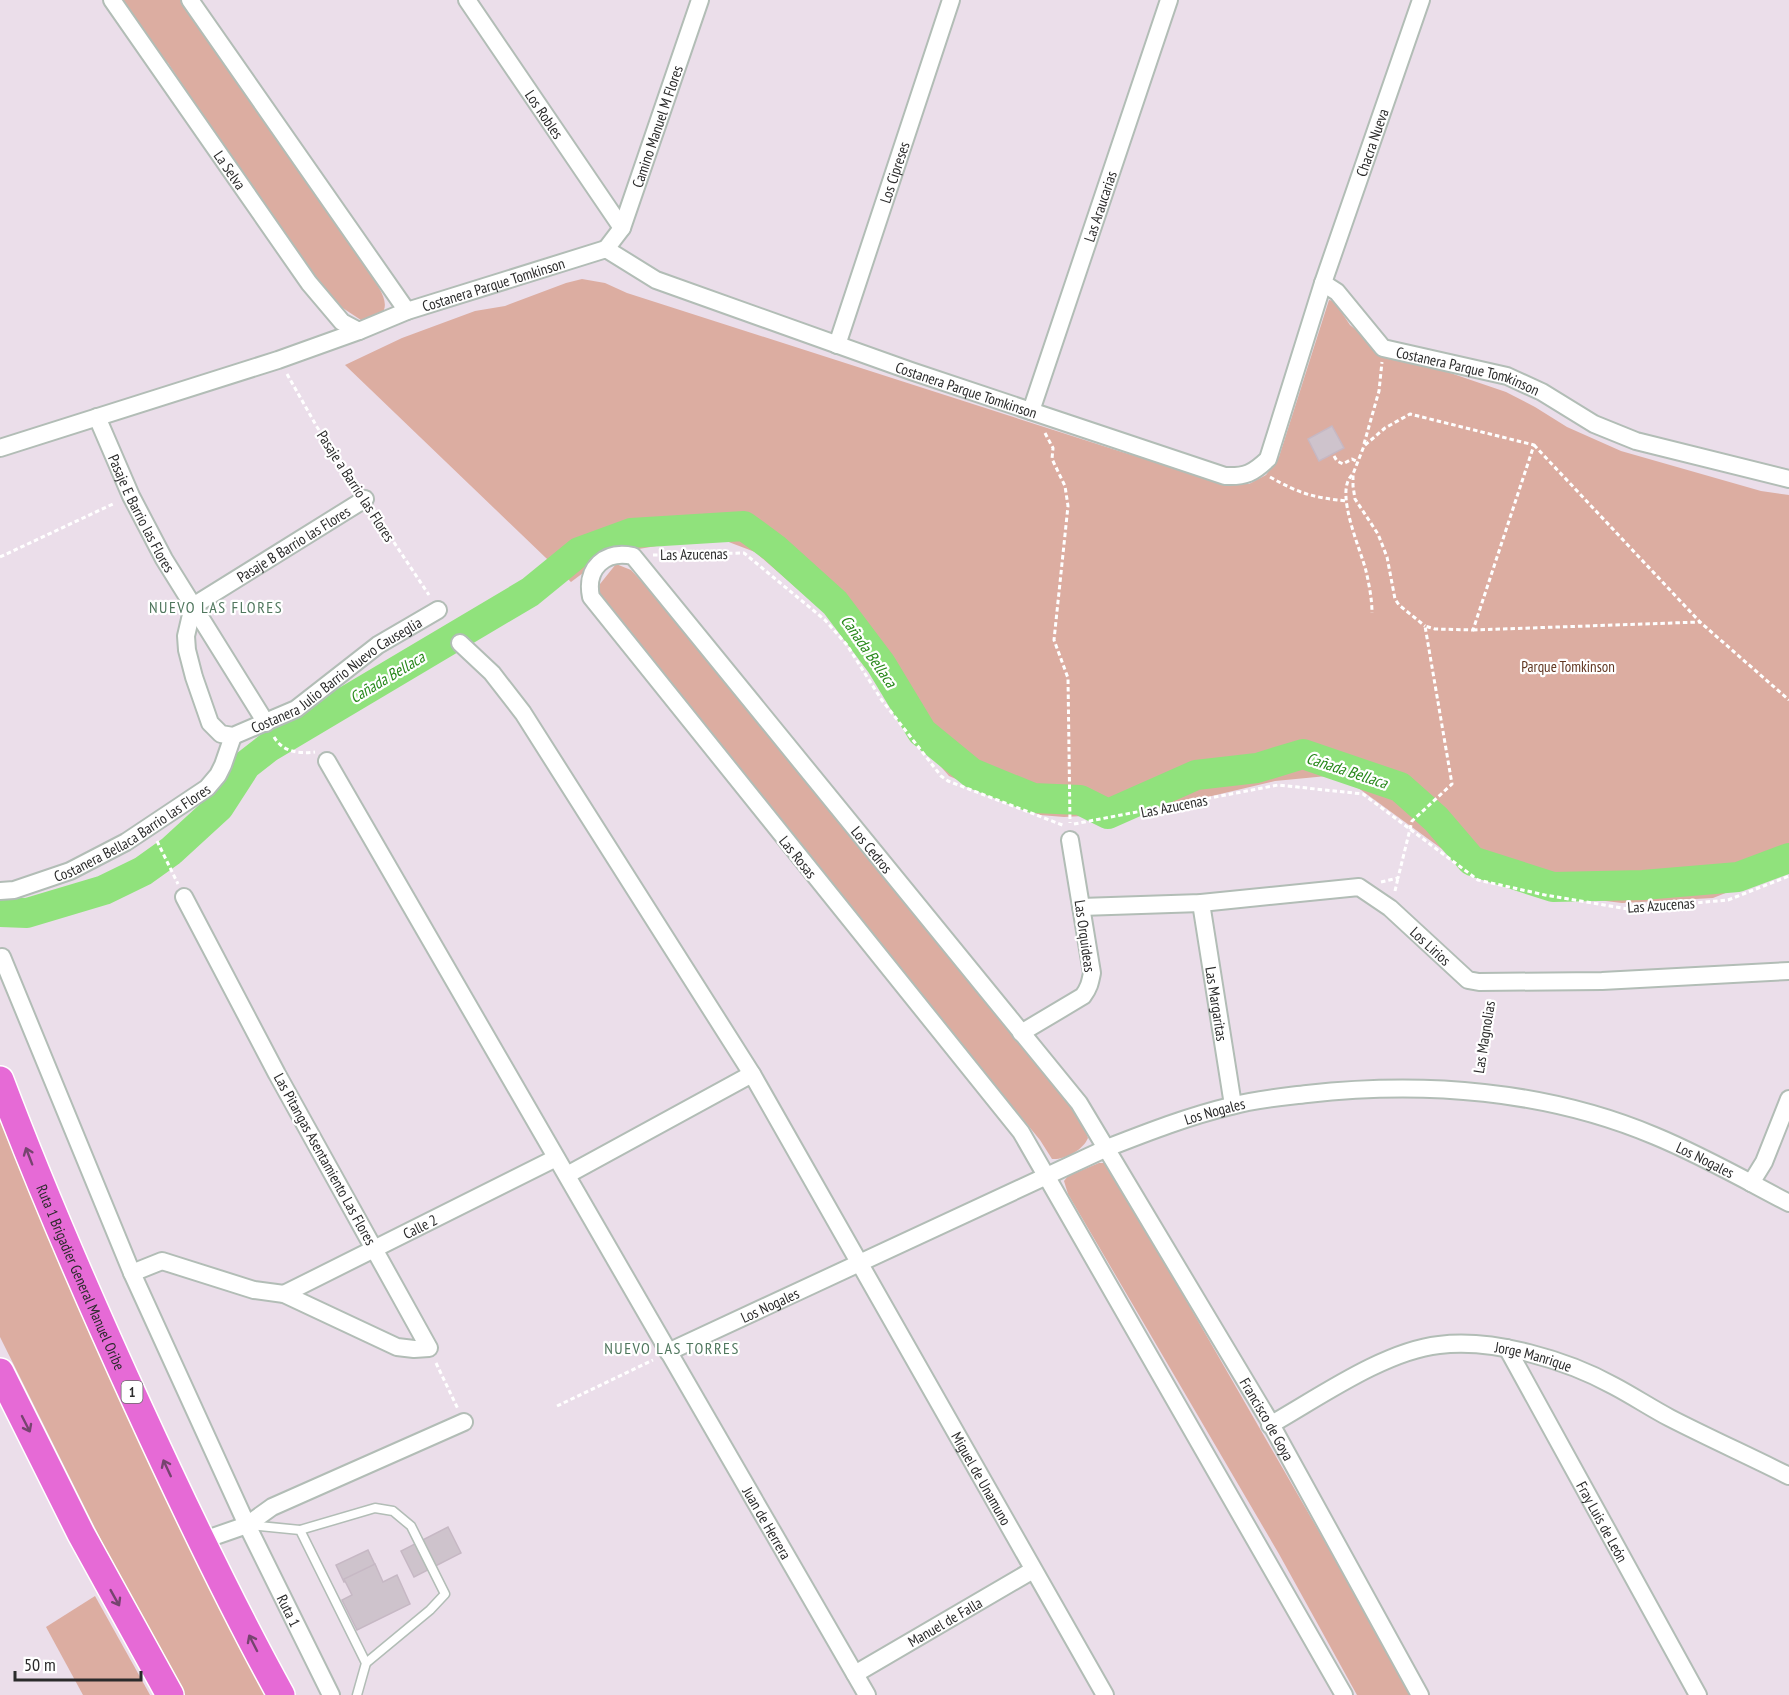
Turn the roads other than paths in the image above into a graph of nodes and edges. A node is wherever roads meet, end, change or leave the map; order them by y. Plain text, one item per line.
1 (112, 0) edge
2 (190, 0) edge
3 (466, 0) edge
4 (700, 0) edge
5 (951, 0) edge
6 (1169, 0) edge
7 (1421, 0) edge
8 (621, 228) junction
9 (606, 249) junction
10 (1323, 284) junction
11 (407, 311) junction
12 (358, 331) junction
13 (837, 345) junction
14 (1031, 411) junction
15 (97, 417) junction
16 (0, 448) edge
17 (1789, 479) edge
18 (364, 499) road end
19 (633, 556) joint
20 (193, 606) junction
21 (438, 610) road end
22 (460, 643) dead end
23 (266, 723) junction
24 (233, 736) junction
25 (327, 761) road end
26 (1070, 832) road end
27 (181, 890) road end
28 (0, 891) edge
29 (1201, 903) junction
30 (1081, 907) junction
31 (2, 957) dead end
32 (1789, 971) edge
33 (1021, 1033) junction
34 (752, 1074) junction
35 (0, 1080) edge
36 (1789, 1099) edge
37 (1233, 1105) junction
38 (1107, 1148) junction
39 (556, 1158) junction
40 (567, 1175) junction
41 (1048, 1177) junction
42 (1751, 1183) junction
43 (1789, 1203) edge
44 (375, 1248) junction
45 (860, 1262) junction
46 (132, 1273) junction
47 (284, 1294) junction
48 (1507, 1348) junction
49 (668, 1352) junction
50 (0, 1372) edge
51 (464, 1422) road end
52 (1270, 1425) junction
53 (1789, 1476) edge
54 (247, 1525) junction
55 (300, 1530) junction
56 (201, 1541) junction
57 (1033, 1570) junction
58 (366, 1663) junction
59 (855, 1674) junction
60 (170, 1695) edge
61 (281, 1695) edge
62 (331, 1695) edge
63 (357, 1695) edge
64 (867, 1695) edge
65 (1105, 1695) edge
66 (1344, 1695) edge
67 (1420, 1695) edge
68 (1698, 1695) edge

1 - 12 street, La Selva
2 - 11 street
3 - 8 street, Los Robles
4 - 8 street, Camino Manuel M Flores
5 - 13 street, Los Cipreses
6 - 14 street, Las Araucarias
7 - 10 street, Chacra Nueva
8 - 9 street, Camino Manuel M Flores
9 - 11 street, Costanera Parque Tomkinson
9 - 13 street, Costanera Parque Tomkinson
10 - 14 street, Costanera Parque Tomkinson
10 - 17 street, Costanera Parque Tomkinson
11 - 12 street, Costanera Parque Tomkinson
12 - 15 street, Costanera Parque Tomkinson
13 - 14 street, Costanera Parque Tomkinson
15 - 16 street, Costanera Parque Tomkinson
15 - 20 street, Pasaje E Barrio las Flores
18 - 20 street, Pasaje B Barrio las Flores
19 - 33 street, Los Cedros
19 - 41 street, Las Rosas
20 - 23 street, Pasaje E Barrio las Flores
20 - 24 street
21 - 23 street, Costanera Julio Barrio Nuevo Causeglia
22 - 34 street, Miguel de Unamuno
23 - 24 street, Costanera Julio Barrio Nuevo Causeglia
24 - 28 street, Costanera Bellaca Barrio las Flores
25 - 39 street, Juan de Herrera
26 - 30 street, Las Orquideas
27 - 44 street, Las Pitangas Asentamiento Las Flores
29 - 30 street
29 - 32 street, Los Lirios
29 - 37 street, Las Margaritas
30 - 33 street, Las Orquideas
31 - 46 street
33 - 38 street, Los Cedros
34 - 40 street
34 - 45 street, Miguel de Unamuno
56 -> 35 highway, Ruta 1 Brigadier General Manuel Oribe / 1
36 - 42 street
37 - 38 street, Los Nogales
37 - 42 street, Los Nogales
38 - 41 street, Los Nogales
38 - 52 street, Francisco de Goya
39 - 40 street, Juan de Herrera
39 - 44 street, Calle 2
40 - 49 street, Juan de Herrera
41 - 45 street, Los Nogales
41 - 66 street
42 - 43 street, Los Nogales
44 - 47 street, Calle 2
44 - 47 street, Las Pitangas Asentamiento Las Flores
45 - 49 street, Los Nogales
45 - 57 street, Miguel de Unamuno
46 - 47 street
46 - 54 street
48 - 52 street, Jorge Manrique
48 - 53 street, Jorge Manrique
48 - 68 street, Fray Luis de León
49 - 59 street, Juan de Herrera
50 -> 60 highway
51 - 54 street
52 - 67 street, Francisco de Goya
54 - 55 lane
54 - 56 street
54 - 62 street, Ruta 1
55 - 58 lane
55 - 58 lane
61 -> 56 highway, Ruta 1 Brigadier General Manuel Oribe / 1
57 - 59 street, Manuel de Falla
57 - 65 street, Miguel de Unamuno
58 - 63 lane
59 - 64 street, Juan de Herrera

